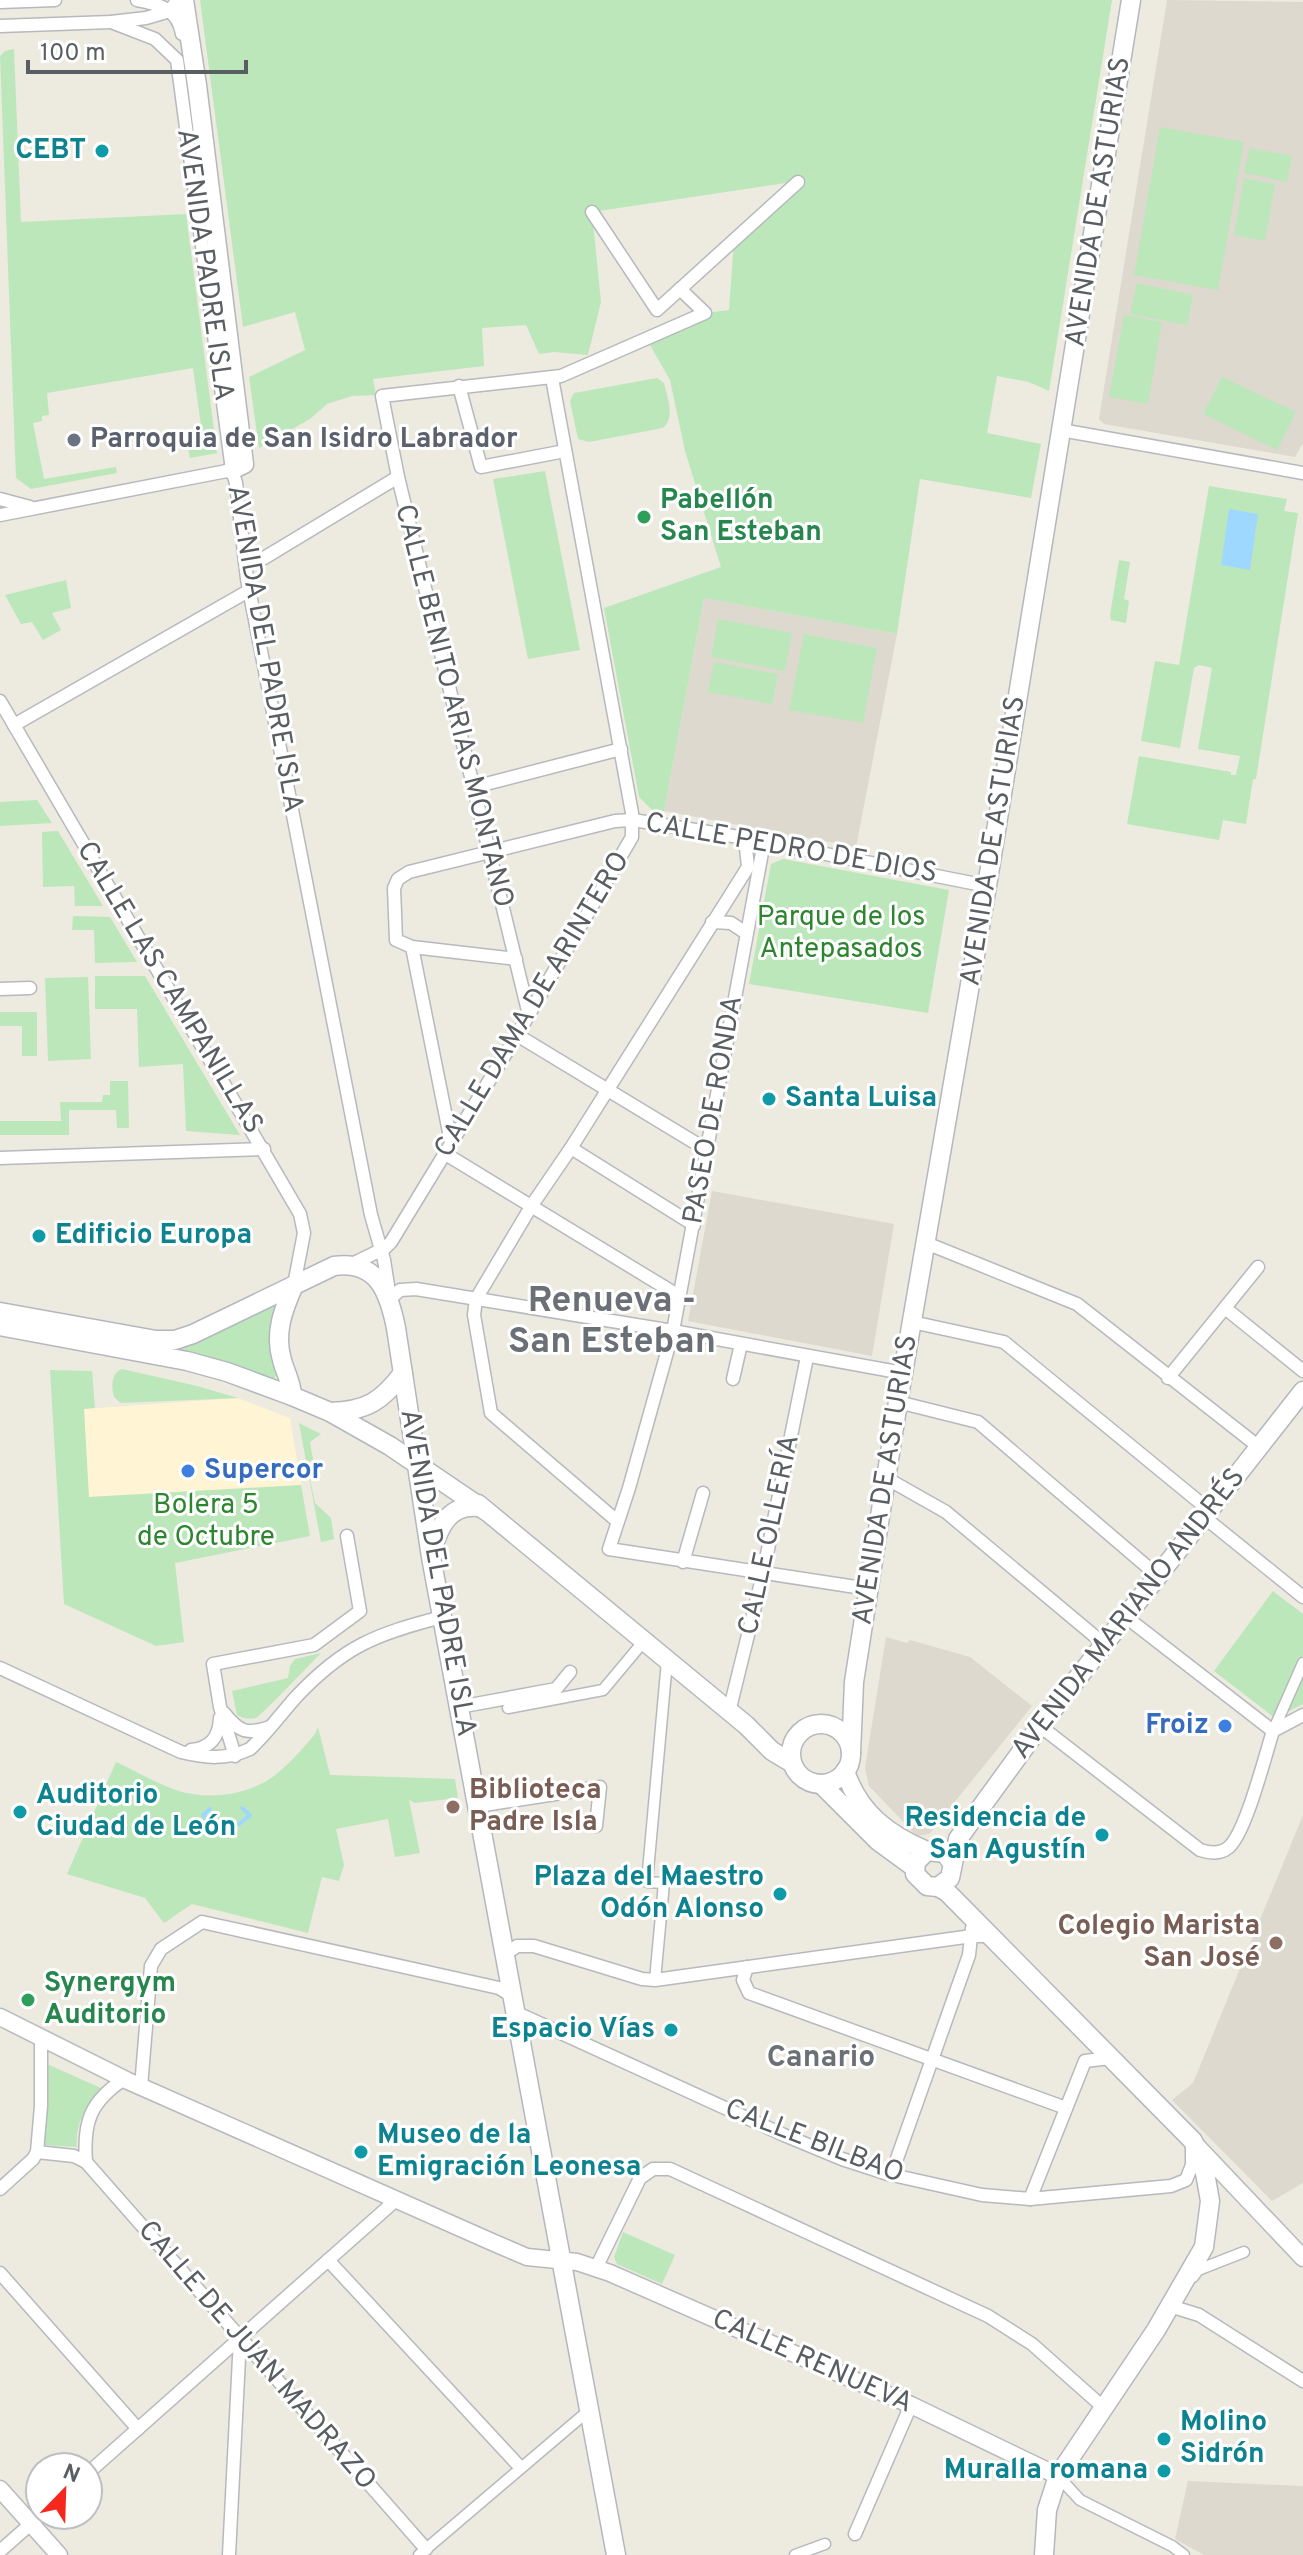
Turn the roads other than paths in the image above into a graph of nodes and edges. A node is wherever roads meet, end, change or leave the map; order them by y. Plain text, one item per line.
1 (55, 0) edge
2 (137, 0) edge
3 (1131, 0) edge
4 (0, 2) edge
5 (175, 3) edge
6 (111, 22) junction
7 (0, 26) edge
8 (174, 56) junction
9 (798, 182) dead end
10 (592, 212) dead end
11 (680, 289) junction
12 (552, 378) junction
13 (459, 386) junction
14 (1061, 430) junction
15 (565, 451) junction
16 (232, 470) junction
17 (1303, 473) edge
18 (398, 477) junction
19 (0, 496) edge
20 (33, 508) junction
21 (0, 515) edge
22 (245, 561) junction
23 (250, 590) junction
24 (0, 701) edge
25 (14, 725) junction
26 (621, 749) junction
27 (474, 787) junction
28 (633, 820) junction
29 (745, 838) junction
30 (764, 842) junction
31 (489, 851) junction
32 (987, 886) junction
33 (712, 922) junction
34 (746, 933) junction
35 (412, 947) junction
36 (516, 959) junction
37 (30, 988) dead end
38 (0, 989) edge
39 (529, 1015) junction
40 (517, 1035) junction
41 (608, 1089) junction
42 (448, 1147) junction
43 (571, 1148) junction
44 (264, 1149) junction
45 (707, 1150) junction
46 (0, 1158) edge
47 (532, 1205) junction
48 (694, 1225) junction
49 (926, 1243) junction
50 (380, 1250) junction
51 (348, 1266) junction
52 (1258, 1267) dead end
53 (294, 1285) junction
54 (679, 1296) junction
55 (390, 1299) junction
56 (476, 1299) junction
57 (1225, 1308) junction
58 (0, 1312) edge
59 (912, 1322) junction
60 (0, 1326) edge
61 (673, 1331) junction
62 (741, 1344) junction
63 (807, 1357) junction
64 (1303, 1371) edge
65 (403, 1373) junction
66 (903, 1373) junction
67 (1168, 1378) junction
68 (733, 1379) dead end
69 (1303, 1391) edge
70 (292, 1396) junction
71 (898, 1402) junction
72 (330, 1412) junction
73 (411, 1423) junction
74 (1259, 1447) junction
75 (417, 1466) junction
76 (886, 1478) junction
77 (703, 1493) dead end
78 (482, 1509) junction
79 (1207, 1514) junction
80 (617, 1521) junction
81 (347, 1536) dead end
82 (431, 1557) junction
83 (683, 1562) junction
84 (763, 1574) junction
85 (1158, 1576) junction
86 (869, 1589) junction
87 (1303, 1597) edge
88 (442, 1617) junction
89 (1126, 1617) junction
90 (644, 1641) junction
91 (1104, 1644) junction
92 (667, 1661) junction
93 (1303, 1663) edge
94 (0, 1668) edge
95 (570, 1672) dead end
96 (854, 1682) junction
97 (220, 1707) junction
98 (459, 1707) junction
99 (508, 1708) dead end
100 (729, 1712) junction
101 (1303, 1715) edge
102 (823, 1724) junction
103 (273, 1725) junction
104 (746, 1725) junction
105 (1040, 1726) junction
106 (1273, 1731) junction
107 (797, 1735) junction
108 (181, 1752) junction
109 (235, 1756) junction
110 (848, 1762) junction
111 (792, 1763) junction
112 (821, 1784) junction
113 (478, 1806) junction
114 (596, 1826) dead end
115 (941, 1866) junction
116 (915, 1868) junction
117 (973, 1923) junction
118 (504, 1955) junction
119 (747, 1967) junction
120 (655, 1980) junction
121 (513, 2004) junction
122 (0, 2017) edge
123 (41, 2038) junction
124 (1110, 2058) junction
125 (932, 2059) junction
126 (124, 2079) junction
127 (141, 2087) junction
128 (1066, 2108) junction
129 (1193, 2141) junction
130 (37, 2152) junction
131 (86, 2162) junction
132 (888, 2174) junction
133 (0, 2189) edge
134 (1030, 2199) junction
135 (396, 2200) junction
136 (1244, 2252) dead end
137 (1303, 2258) edge
138 (328, 2260) junction
139 (560, 2260) junction
140 (596, 2268) junction
141 (0, 2273) edge
142 (1170, 2306) junction
143 (240, 2338) junction
144 (1303, 2381) edge
145 (911, 2405) junction
146 (1104, 2408) junction
147 (587, 2412) junction
148 (138, 2429) junction
149 (104, 2459) edge
150 (520, 2467) junction
151 (1058, 2476) junction
152 (0, 2489) edge
153 (24, 2509) edge
154 (24, 2530) edge
155 (44, 2531) edge
156 (855, 2534) dead end
157 (825, 2544) dead end
158 (0, 2551) edge
159 (423, 2552) edge
160 (59, 2555) edge
161 (229, 2555) edge
162 (616, 2555) edge
163 (795, 2555) edge
164 (1044, 2555) edge
165 (1184, 2555) edge

1 - 4 street
2 - 5 street
3 - 14 main road, AVENIDA DE ASTURIAS
5 - 6 street
5 - 8 street, AVENIDA PADRE ISLA
5 - 16 main road, AVENIDA DEL PADRE ISLA
6 - 7 street
6 - 8 street
8 - 16 street, AVENIDA PADRE ISLA
9 - 11 street
10 - 11 street
11 - 12 street
12 - 13 street
12 - 15 street, CALLE DAMA DE ARINTERO
13 - 15 street
13 - 18 street, CALLE BENITO ARIAS MONTANO
14 - 17 street
14 - 32 main road, AVENIDA DE ASTURIAS
15 - 26 street, CALLE DAMA DE ARINTERO
16 - 20 street
16 - 22 street, AVENIDA DEL PADRE ISLA
18 - 22 street
18 - 27 street, CALLE BENITO ARIAS MONTANO
19 - 20 street
20 - 21 street
22 - 23 street, AVENIDA DEL PADRE ISLA
23 - 25 street
23 - 50 street, AVENIDA DEL PADRE ISLA
24 - 25 street, CALLE LAS CAMPANILLAS
25 - 44 street, CALLE LAS CAMPANILLAS
26 - 27 street
26 - 28 street, CALLE DAMA DE ARINTERO
27 - 31 street, CALLE BENITO ARIAS MONTANO
28 - 29 street, CALLE PEDRO DE DIOS
28 - 31 street, CALLE PEDRO DE DIOS
28 - 39 street, CALLE DAMA DE ARINTERO
29 - 30 street, CALLE PEDRO DE DIOS
29 - 33 street
30 - 32 street, CALLE PEDRO DE DIOS
30 - 34 street, PASEO DE RONDA
31 - 35 street, CALLE PEDRO DE DIOS
31 - 36 street, CALLE BENITO ARIAS MONTANO
32 - 49 main road, AVENIDA DE ASTURIAS
33 - 34 street
33 - 41 street
34 - 45 street, PASEO DE RONDA
35 - 36 street
35 - 42 street
36 - 39 street, CALLE BENITO ARIAS MONTANO
37 - 38 street
39 - 40 street, CALLE DAMA DE ARINTERO
40 - 41 street
40 - 42 street, CALLE DAMA DE ARINTERO
41 - 43 street
41 - 45 street
42 - 47 street
42 - 50 street, CALLE DAMA DE ARINTERO
43 - 47 street
43 - 48 street
44 - 46 street
44 - 53 street, CALLE LAS CAMPANILLAS
45 - 48 street, PASEO DE RONDA
47 - 54 street
47 - 56 street
48 - 54 street, PASEO DE RONDA
49 - 59 main road, AVENIDA DE ASTURIAS
49 - 67 street
50 - 51 street, CALLE DAMA DE ARINTERO
50 - 55 street, AVENIDA DEL PADRE ISLA
51 - 53 main road
51 - 55 main road, AVENIDA DEL PADRE ISLA
52 - 57 street
53 - 58 main road
53 - 70 main road
54 - 61 street, PASEO DE RONDA
55 - 56 street
55 - 65 main road, AVENIDA DEL PADRE ISLA
56 - 61 street
56 - 80 street
57 - 64 street
57 - 67 street
59 - 66 main road, AVENIDA DE ASTURIAS
59 - 79 street
60 - 70 main road
61 - 62 street
61 - 80 street, PASEO DE RONDA
62 - 63 street
62 - 68 street
63 - 66 street
63 - 84 street, CALLE OLLERÍA
65 - 72 main road
65 - 73 main road, AVENIDA DEL PADRE ISLA
66 - 71 main road, AVENIDA DE ASTURIAS
67 - 74 street
69 - 74 main road, AVENIDA MARIANO ANDRÉS
70 - 72 main road
71 - 76 main road, AVENIDA DE ASTURIAS
71 - 85 street
72 - 75 main road
73 - 75 main road, AVENIDA DEL PADRE ISLA
73 - 78 main road
74 - 79 main road, AVENIDA MARIANO ANDRÉS
75 - 78 main road
75 - 82 main road, AVENIDA DEL PADRE ISLA
76 - 86 main road, AVENIDA DE ASTURIAS
76 - 91 street
77 - 83 street
78 - 82 main road
78 - 90 main road
79 - 85 main road, AVENIDA MARIANO ANDRÉS
79 - 87 street
80 - 83 street, PASEO DE RONDA
81 - 97 street
82 - 88 main road, AVENIDA DEL PADRE ISLA
83 - 84 street
84 - 86 street
84 - 100 street, CALLE OLLERÍA
85 - 89 main road, AVENIDA MARIANO ANDRÉS
86 - 96 main road, AVENIDA DE ASTURIAS
88 - 98 main road, AVENIDA DEL PADRE ISLA
88 - 103 street
89 - 91 main road, AVENIDA MARIANO ANDRÉS
89 - 106 street
90 - 92 main road
90 - 99 street
91 - 105 main road, AVENIDA MARIANO ANDRÉS
92 - 100 main road
92 - 120 street
93 - 106 street
94 - 108 street
95 - 98 street
96 - 102 main road, AVENIDA DE ASTURIAS
96 - 110 main road, AVENIDA DE ASTURIAS
97 - 103 street
97 - 108 street
97 - 109 street
98 - 113 main road, AVENIDA DEL PADRE ISLA
100 - 104 main road
101 - 106 street
102 - 107 main road
102 - 110 main road
103 - 109 street
104 - 107 main road
104 - 111 main road
105 - 106 street
105 - 115 main road, AVENIDA MARIANO ANDRÉS
107 - 111 main road
108 - 109 street
110 - 112 main road
110 - 115 main road
111 - 112 main road
112 - 116 main road
113 - 114 street
113 - 118 main road, AVENIDA DEL PADRE ISLA
115 - 116 main road
115 - 116 main road
115 - 117 main road
117 - 119 street
117 - 124 main road
117 - 125 street
118 - 120 street
118 - 121 main road, AVENIDA DEL PADRE ISLA
119 - 120 street
119 - 125 street
121 - 127 street, CALLE BILBAO
121 - 132 street, CALLE BILBAO
121 - 139 main road, AVENIDA DEL PADRE ISLA
122 - 123 street, CALLE RENUEVA
123 - 126 street, CALLE RENUEVA
123 - 130 street
124 - 128 street
124 - 129 main road
125 - 128 street
125 - 132 street
126 - 127 street, CALLE RENUEVA
126 - 131 street
127 - 135 street, CALLE RENUEVA
128 - 134 street
129 - 134 street, CALLE BILBAO
129 - 137 street
129 - 142 main road
130 - 131 street
130 - 133 street
131 - 143 street, CALLE DE JUAN MADRAZO
132 - 134 street, CALLE BILBAO
135 - 138 street
135 - 139 street, CALLE RENUEVA
136 - 142 street
138 - 143 street
138 - 150 street
139 - 140 street, CALLE RENUEVA
139 - 147 main road, AVENIDA DEL PADRE ISLA
140 - 145 street, CALLE RENUEVA
140 - 146 street
141 - 148 street
142 - 144 street
142 - 146 main road
143 - 148 street
143 - 159 street, CALLE DE JUAN MADRAZO
143 - 161 street
145 - 151 street, CALLE RENUEVA
145 - 156 street
146 - 151 main road
147 - 150 street
147 - 162 main road, AVENIDA DEL PADRE ISLA
148 - 149 street
150 - 159 street
151 - 164 main road
151 - 165 street
152 - 153 street
154 - 158 street
155 - 160 street
157 - 163 street

